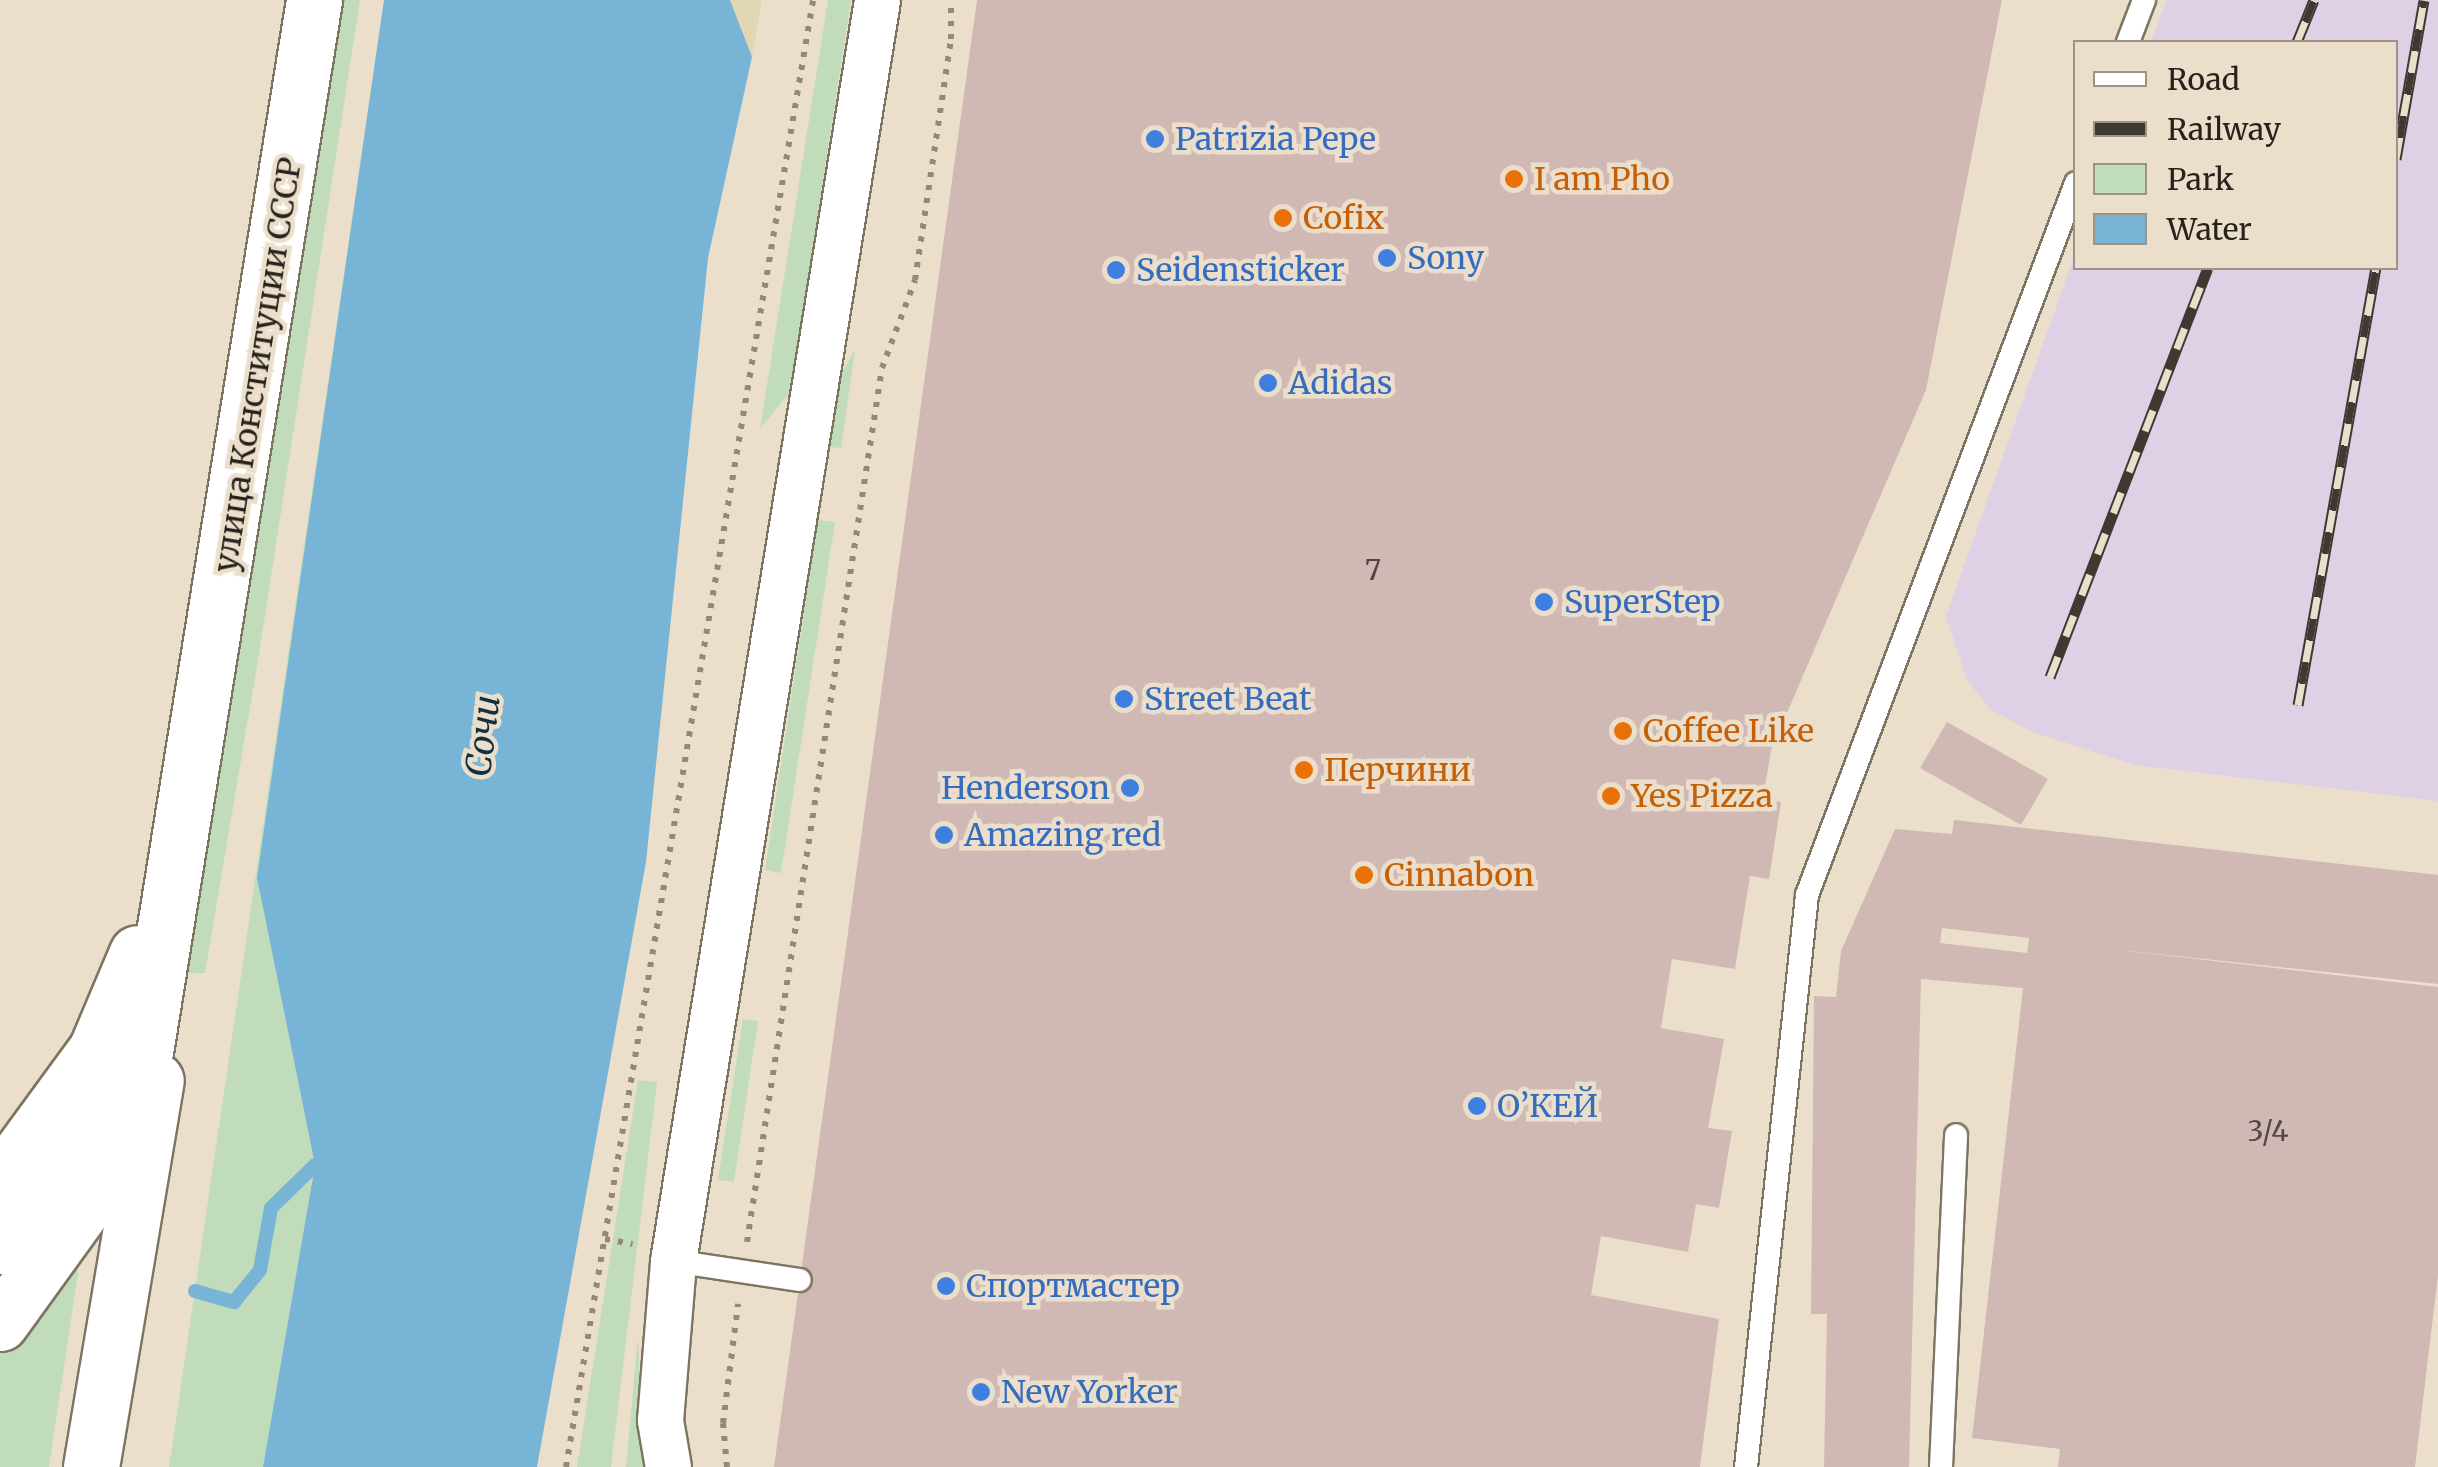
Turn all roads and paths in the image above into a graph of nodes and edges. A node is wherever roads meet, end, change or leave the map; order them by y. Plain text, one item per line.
1 (314, 0) edge
2 (813, 0) edge
3 (877, 0) edge
4 (952, 0) edge
5 (2144, 0) edge
6 (2129, 40) edge
7 (2073, 191) edge
8 (200, 729) junction
9 (152, 904) junction
10 (40, 1127) junction
11 (1956, 1136) dead end
12 (0, 1170) edge
13 (0, 1182) edge
14 (0, 1246) edge
15 (673, 1261) junction
16 (742, 1271) junction
17 (800, 1280) dead end
18 (0, 1322) edge
19 (91, 1467) edge
20 (566, 1467) edge
21 (668, 1467) edge
22 (727, 1467) edge
23 (1746, 1467) edge
24 (1940, 1467) edge

1 - 8 main road, улица Конституции СССР
2 - 20 path
3 - 15 street
4 - 16 path
5 - 6 lane
7 - 23 lane
8 - 9 main road, улица Конституции СССР
8 - 18 main road, улица Конституции СССР
8 - 19 main road
9 - 10 main road, улица Конституции СССР
9 - 14 main road
10 - 12 main road
10 - 13 main road, улица Конституции СССР
11 - 24 lane
15 - 16 lane
15 - 21 street
16 - 17 lane
16 - 22 path

